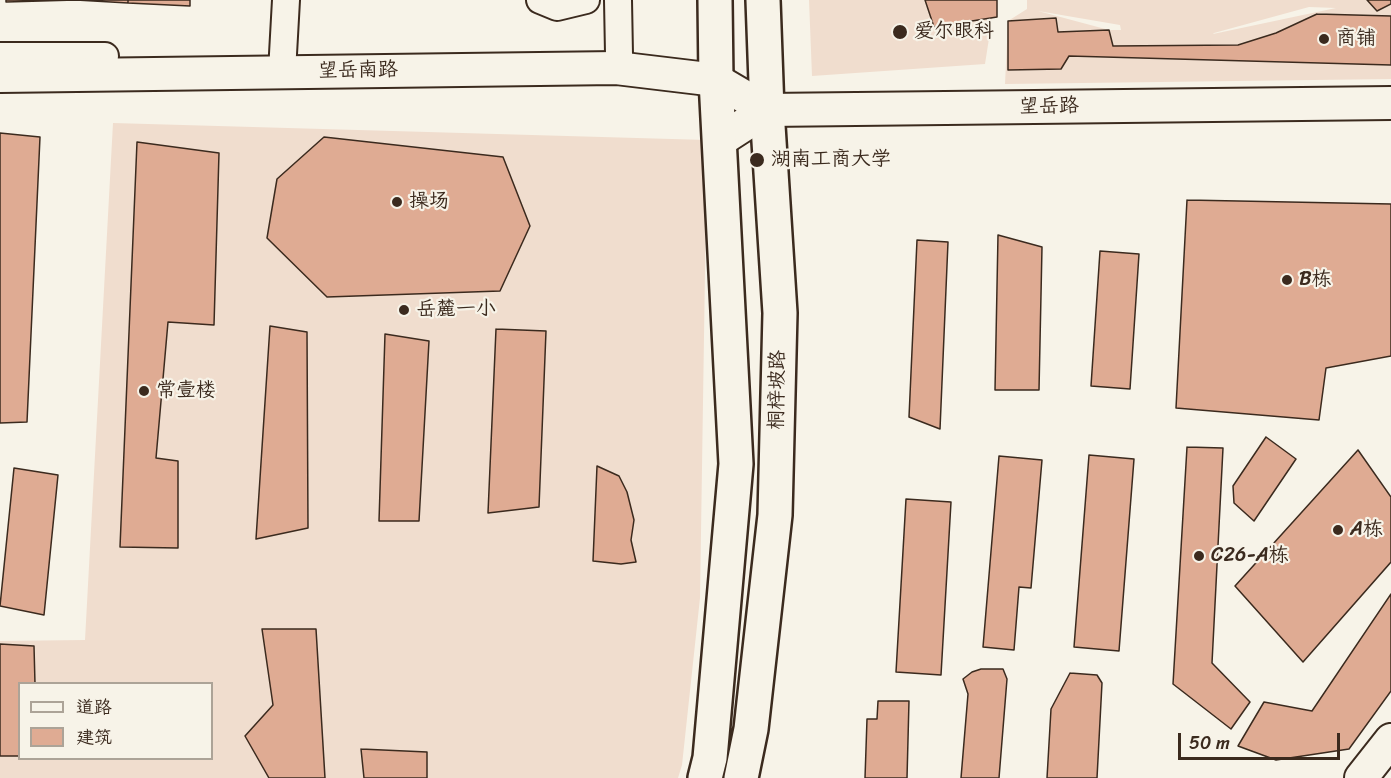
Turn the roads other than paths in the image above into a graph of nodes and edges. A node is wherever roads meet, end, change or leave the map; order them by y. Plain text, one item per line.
1 (286, 0) edge
2 (540, 0) edge
3 (586, 0) edge
4 (618, 0) edge
5 (715, 0) edge
6 (763, 0) edge
7 (0, 56) edge
8 (105, 56) dead end
9 (616, 68) junction
10 (282, 72) junction
11 (0, 76) edge
12 (716, 80) junction
13 (1391, 103) edge
14 (767, 110) junction
15 (719, 141) junction
16 (1391, 740) edge
17 (705, 778) edge
18 (741, 778) edge
19 (1361, 778) edge

1 - 10 street
2 - 3 street
4 - 9 street
5 - 12 main road
6 - 14 main road, 桐梓坡路
7 - 8 street
9 - 10 street, 望岳南路
9 - 12 street, 望岳南路
10 - 11 street, 望岳南路
12 - 14 street
12 - 15 main road
13 - 14 street, 望岳路
14 - 15 street
14 - 18 main road, 桐梓坡路
15 - 17 main road
16 - 19 street

